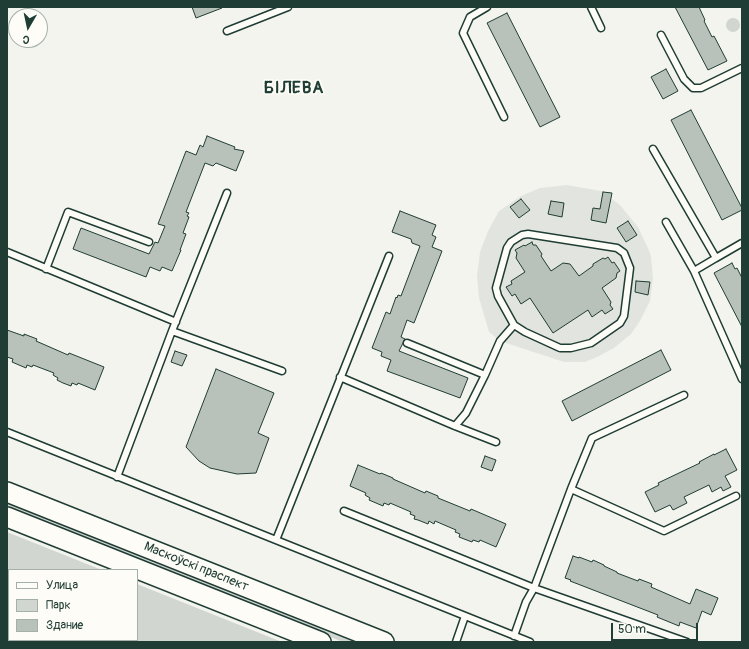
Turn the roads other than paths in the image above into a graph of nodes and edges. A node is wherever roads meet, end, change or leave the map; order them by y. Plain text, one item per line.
1 (288, 7) edge
2 (487, 7) edge
3 (591, 7) edge
4 (601, 28) dead end
5 (228, 31) dead end
6 (661, 35) dead end
7 (742, 68) edge
8 (504, 117) dead end
9 (653, 149) dead end
10 (227, 193) dead end
11 (666, 222) dead end
12 (149, 242) dead end
13 (742, 243) edge
14 (7, 252) edge
15 (389, 256) dead end
16 (716, 258) junction
17 (46, 269) junction
18 (694, 271) junction
19 (176, 322) junction
20 (514, 325) junction
21 (172, 331) junction
22 (407, 343) dead end
23 (282, 371) dead end
24 (485, 375) junction
25 (340, 377) junction
26 (742, 379) edge
27 (684, 395) dead end
28 (455, 426) junction
29 (7, 432) edge
30 (496, 442) dead end
31 (117, 477) junction
32 (571, 489) junction
33 (7, 492) edge
34 (736, 496) dead end
35 (344, 511) dead end
36 (7, 517) edge
37 (276, 540) junction
38 (138, 569) edge
39 (138, 569) edge
40 (534, 588) junction
41 (465, 616) junction
42 (514, 636) junction
43 (321, 642) edge
44 (384, 642) edge
45 (456, 642) edge
46 (530, 642) edge
47 (687, 642) edge

1 - 5 lane
2 - 8 lane
3 - 4 lane
6 - 7 lane
9 - 16 lane
10 - 19 lane
11 - 18 lane
12 - 17 lane
13 - 16 lane
14 - 17 lane
15 - 25 lane
16 - 18 lane
17 - 19 lane
18 - 26 lane
19 - 21 lane
20 - 20 lane
20 - 24 lane
21 - 23 lane
21 - 31 lane
22 - 24 lane
24 - 28 lane
25 - 28 lane
25 - 37 lane
27 - 32 lane
28 - 30 lane
29 - 31 lane
31 - 37 lane
32 - 34 lane
32 - 40 lane
33 - 44 main road, Маскоўскі праспект
35 - 40 lane
36 - 38 main road, Маскоўскі праспект
37 - 41 lane
39 - 43 main road, Маскоўскі праспект
40 - 42 lane
40 - 47 lane
41 - 42 lane
41 - 45 lane
42 - 46 lane

